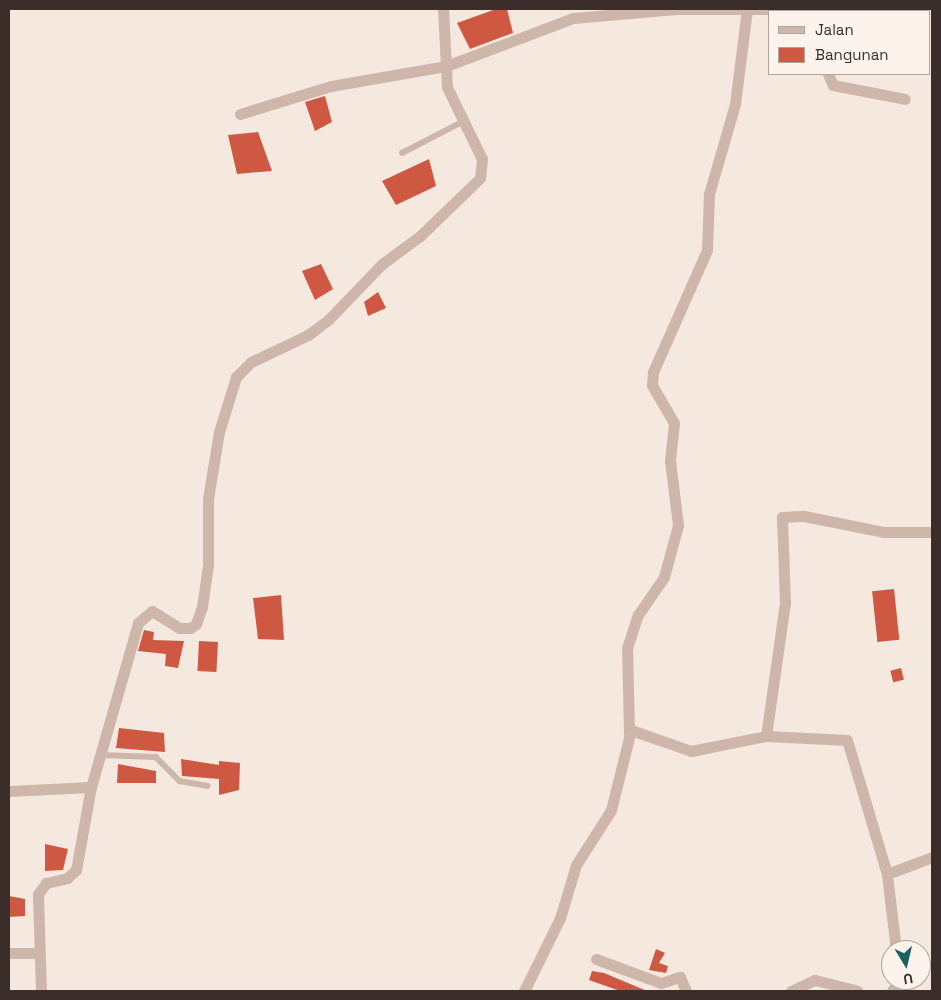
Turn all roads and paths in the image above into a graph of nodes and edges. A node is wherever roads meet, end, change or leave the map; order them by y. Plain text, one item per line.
1 (443, 9) edge
2 (747, 10) edge
3 (797, 10) edge
4 (446, 66) junction
5 (828, 75) edge
6 (905, 99) dead end
7 (240, 114) dead end
8 (462, 122) junction
9 (402, 153) dead end
10 (932, 532) edge
11 (629, 733) junction
12 (766, 736) junction
13 (100, 754) junction
14 (91, 786) junction
15 (208, 786) dead end
16 (9, 791) edge
17 (932, 857) edge
18 (888, 874) junction
19 (894, 940) edge
20 (38, 952) junction
21 (9, 953) edge
22 (596, 959) dead end
23 (41, 991) edge
24 (524, 991) edge
25 (686, 991) edge
26 (791, 991) edge
27 (858, 991) edge

1 - 4 street
2 - 3 street
2 - 4 street
2 - 11 street
4 - 7 street
4 - 8 street
5 - 6 street
8 - 9 lane
8 - 13 street
10 - 12 street
11 - 12 street
11 - 24 street
12 - 18 street
13 - 14 street
13 - 15 lane
14 - 16 street
14 - 20 street
17 - 18 street
18 - 19 street
20 - 21 street
20 - 23 street
22 - 25 street
26 - 27 street

